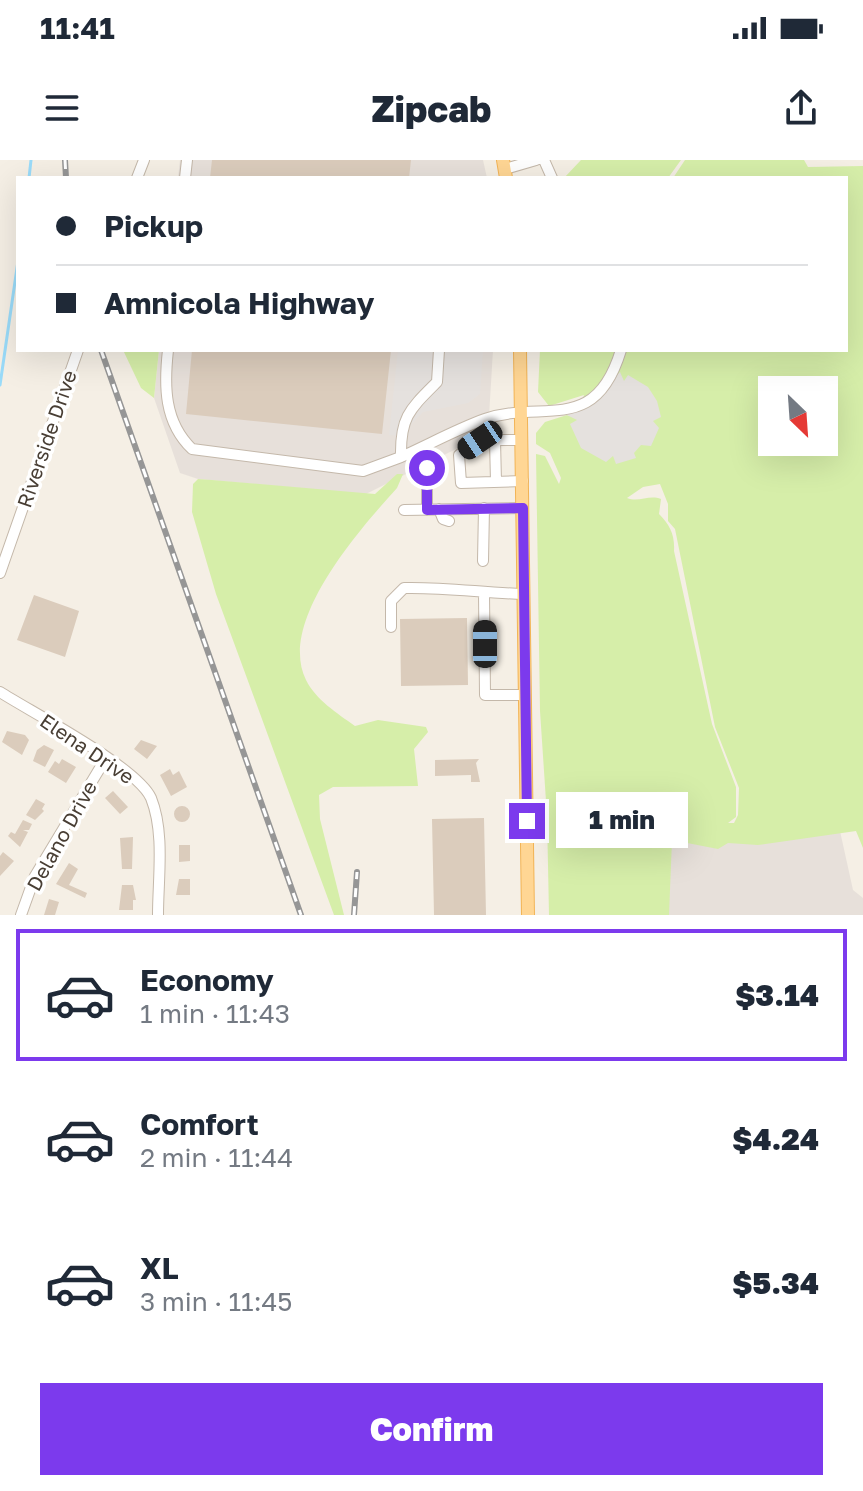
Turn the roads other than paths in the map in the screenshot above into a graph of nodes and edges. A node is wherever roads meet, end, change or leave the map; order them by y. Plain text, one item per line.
1 (536, 160) edge
2 (505, 169) edge
3 (77, 352) edge
4 (168, 352) edge
5 (439, 352) edge
6 (520, 352) edge
7 (620, 352) edge
8 (522, 414) junction
9 (495, 440) junction
10 (522, 440) junction
11 (401, 457) junction
12 (427, 468) dead end
13 (523, 481) junction
14 (496, 482) junction
15 (484, 508) junction
16 (523, 508) junction
17 (439, 509) junction
18 (471, 509) junction
19 (404, 510) dead end
20 (427, 510) junction
21 (483, 561) dead end
22 (0, 573) edge
23 (484, 593) junction
24 (524, 594) junction
25 (391, 627) dead end
26 (0, 692) edge
27 (525, 695) junction
28 (106, 758) junction
29 (21, 915) edge
30 (158, 915) edge
31 (528, 915) edge

1 - 2 street
3 - 22 street, Riverside Drive
4 - 11 street
5 - 11 street
6 - 8 main road
7 - 8 street
8 - 10 main road
8 - 11 street
9 - 10 street
9 - 14 street
9 - 14 street
10 - 13 main road
12 - 20 street
13 - 14 street
13 - 16 main road
15 - 16 street
15 - 18 street
15 - 21 street
16 - 24 main road
17 - 18 street
17 - 18 street
17 - 20 street
19 - 20 street
23 - 24 street
23 - 25 street
23 - 27 street
24 - 27 main road
26 - 28 street, Elena Drive
27 - 31 main road
28 - 29 street, Delano Drive
28 - 30 street, Elena Drive

